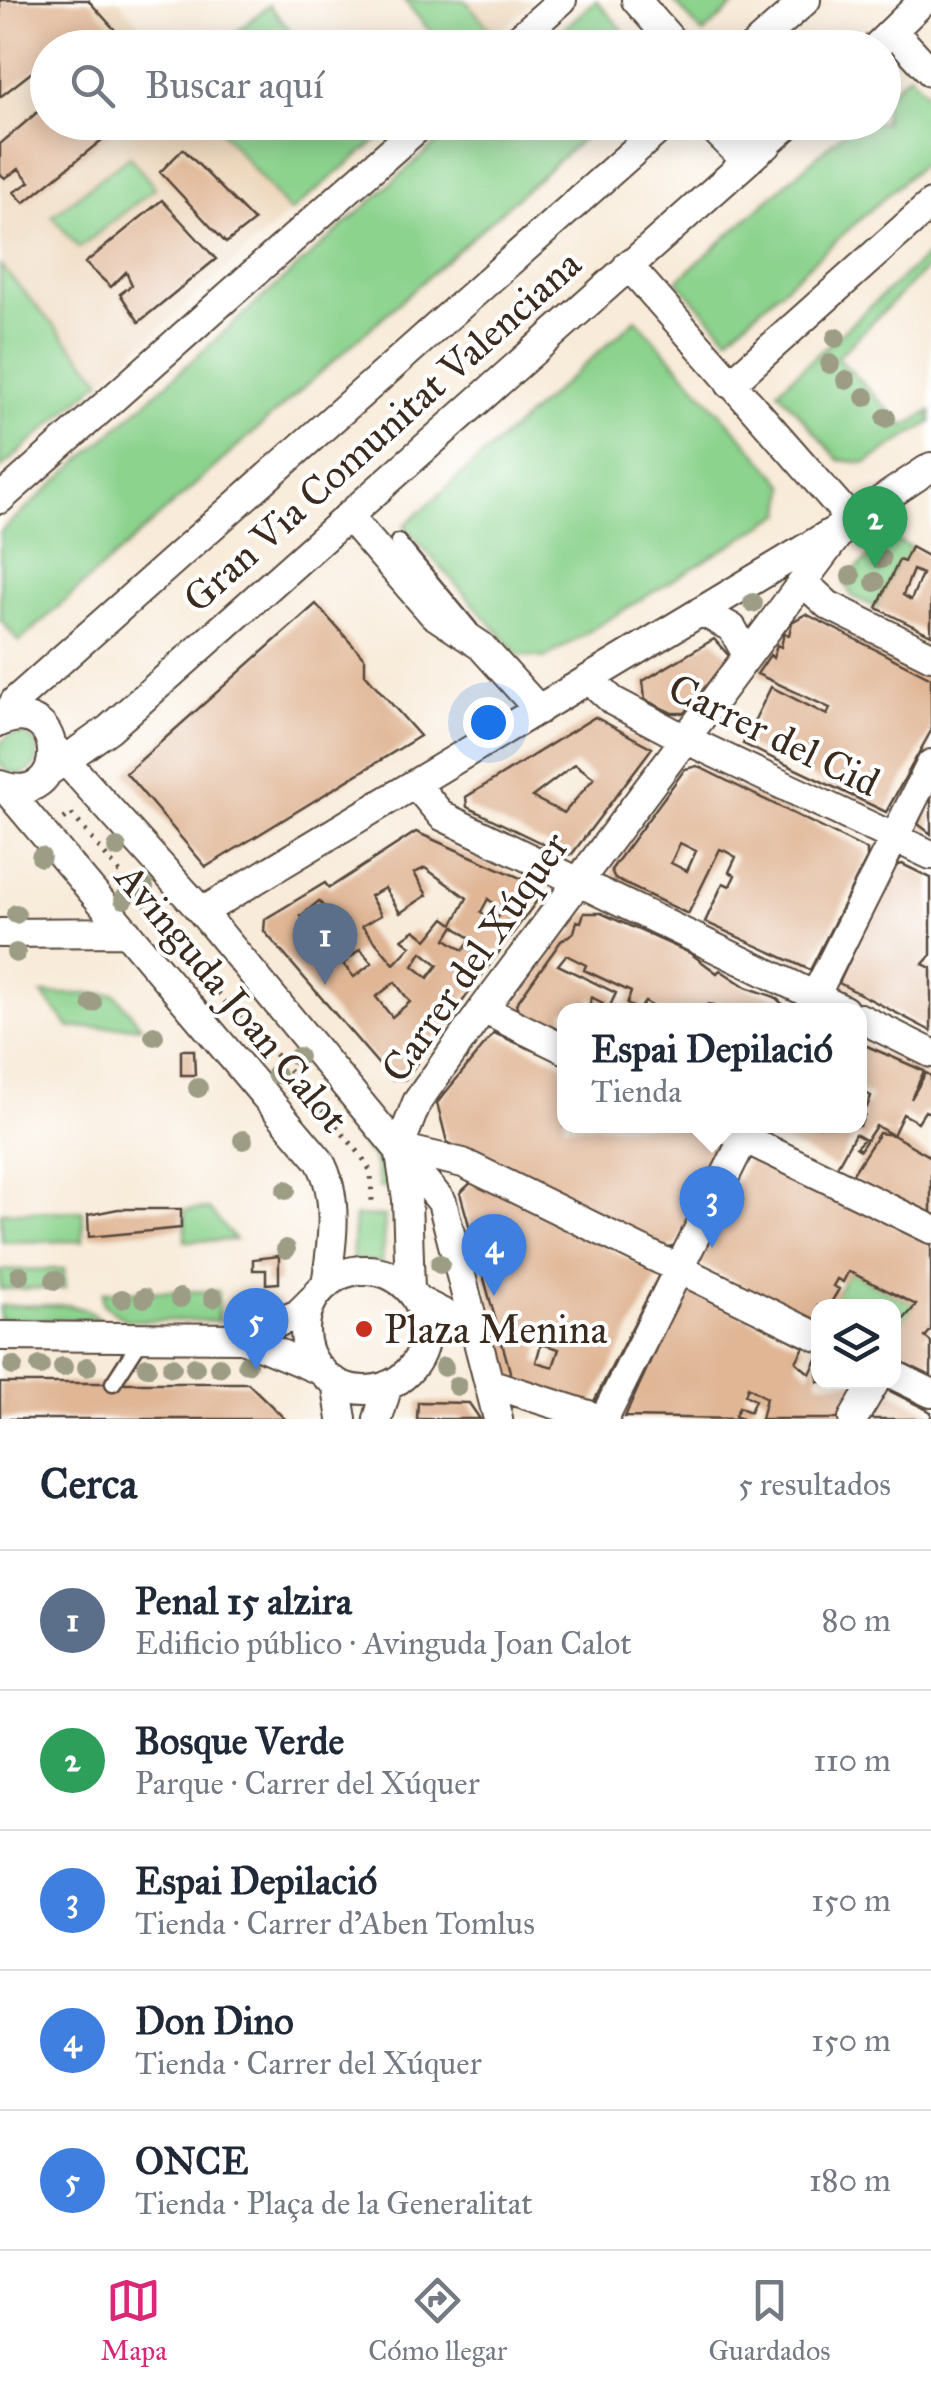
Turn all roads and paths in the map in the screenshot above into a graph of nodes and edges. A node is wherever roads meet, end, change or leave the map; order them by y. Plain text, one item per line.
1 (562, 0) edge
2 (636, 0) edge
3 (806, 0) edge
4 (924, 0) edge
5 (528, 30) edge
6 (662, 30) edge
7 (772, 30) edge
8 (894, 30) edge
9 (901, 52) edge
10 (931, 72) edge
11 (404, 140) edge
12 (647, 140) edge
13 (726, 140) edge
14 (763, 140) edge
15 (765, 140) edge
16 (931, 204) edge
17 (628, 265) junction
18 (730, 384) junction
19 (928, 472) edge
20 (0, 499) edge
21 (348, 516) junction
22 (846, 524) junction
23 (398, 542) dead end
24 (803, 582) junction
25 (701, 611) junction
26 (481, 646) junction
27 (747, 655) junction
28 (931, 656) edge
29 (589, 679) junction
30 (8, 708) edge
31 (539, 710) junction
32 (682, 738) junction
33 (56, 760) junction
34 (931, 764) edge
35 (414, 784) junction
36 (2, 786) edge
37 (894, 837) junction
38 (931, 855) edge
39 (577, 880) junction
40 (82, 882) junction
41 (202, 912) junction
42 (127, 932) junction
43 (0, 933) edge
44 (47, 933) junction
45 (812, 1003) edge
46 (482, 1009) junction
47 (867, 1022) edge
48 (557, 1046) edge
49 (931, 1054) edge
50 (736, 1133) edge
51 (743, 1133) edge
52 (399, 1148) junction
53 (931, 1229) edge
54 (678, 1268) junction
55 (321, 1290) junction
56 (414, 1295) junction
57 (478, 1330) junction
58 (811, 1334) edge
59 (0, 1336) edge
60 (142, 1337) junction
61 (242, 1338) junction
62 (329, 1377) junction
63 (901, 1378) edge
64 (114, 1383) dead end
65 (492, 1384) junction
66 (388, 1385) junction
67 (871, 1389) edge
68 (931, 1394) edge
69 (342, 1419) edge
70 (378, 1419) edge
71 (498, 1419) edge
72 (602, 1419) edge
73 (853, 1419) edge

1 - 5 street
2 - 6 street
3 - 7 street
4 - 8 street
9 - 10 street
11 - 20 street
12 - 30 street, Gran Via Comunitat Valenciana
13 - 15 street
14 - 17 street, Gran Via Comunitat Valenciana
16 - 18 street
17 - 18 street
17 - 21 street, Gran Via Comunitat Valenciana
18 - 22 street
19 - 22 street
21 - 26 street
21 - 33 street, Gran Via Comunitat Valenciana
22 - 24 street, Carrer del Xúquer
22 - 25 street
23 - 26 lane
24 - 27 street, Carrer del Xúquer
24 - 28 street
25 - 27 street
25 - 29 street
26 - 31 street
27 - 32 street, Carrer del Xúquer
29 - 31 street
29 - 32 street, Carrer del Cid
30 - 33 street, Avinguda Joan Calot
31 - 35 street
32 - 37 street, Carrer del Cid
32 - 39 street, Carrer del Xúquer
33 - 36 street, Gran Via Comunitat Valenciana
33 - 41 street, Avinguda Joan Calot
34 - 37 street
35 - 39 street
35 - 41 street
36 - 40 street, Avinguda Joan Calot
37 - 38 street, Carrer del Cid
37 - 45 street
39 - 45 street
39 - 46 street, Carrer del Xúquer
40 - 42 street, Avinguda Joan Calot
40 - 44 street
41 - 52 street, Avinguda Joan Calot
42 - 44 street
42 - 55 street, Avinguda Joan Calot
43 - 44 street
46 - 48 street
46 - 52 street, Carrer del Xúquer
47 - 49 street
50 - 54 street
51 - 53 street
52 - 54 street
52 - 56 street, Avinguda Joan Calot
52 - 57 street, Carrer del Xúquer
54 - 58 street
54 - 72 street
55 - 56 street
55 - 61 street
55 - 62 street
56 - 57 street
56 - 66 street
57 - 65 street, Carrer del Xúquer
59 - 60 street
60 - 61 street
60 - 64 lane
61 - 62 street
62 - 66 street
62 - 69 street
63 - 68 street
65 - 71 street, Carrer del Xúquer
65 - 72 street
66 - 70 street
67 - 73 street

